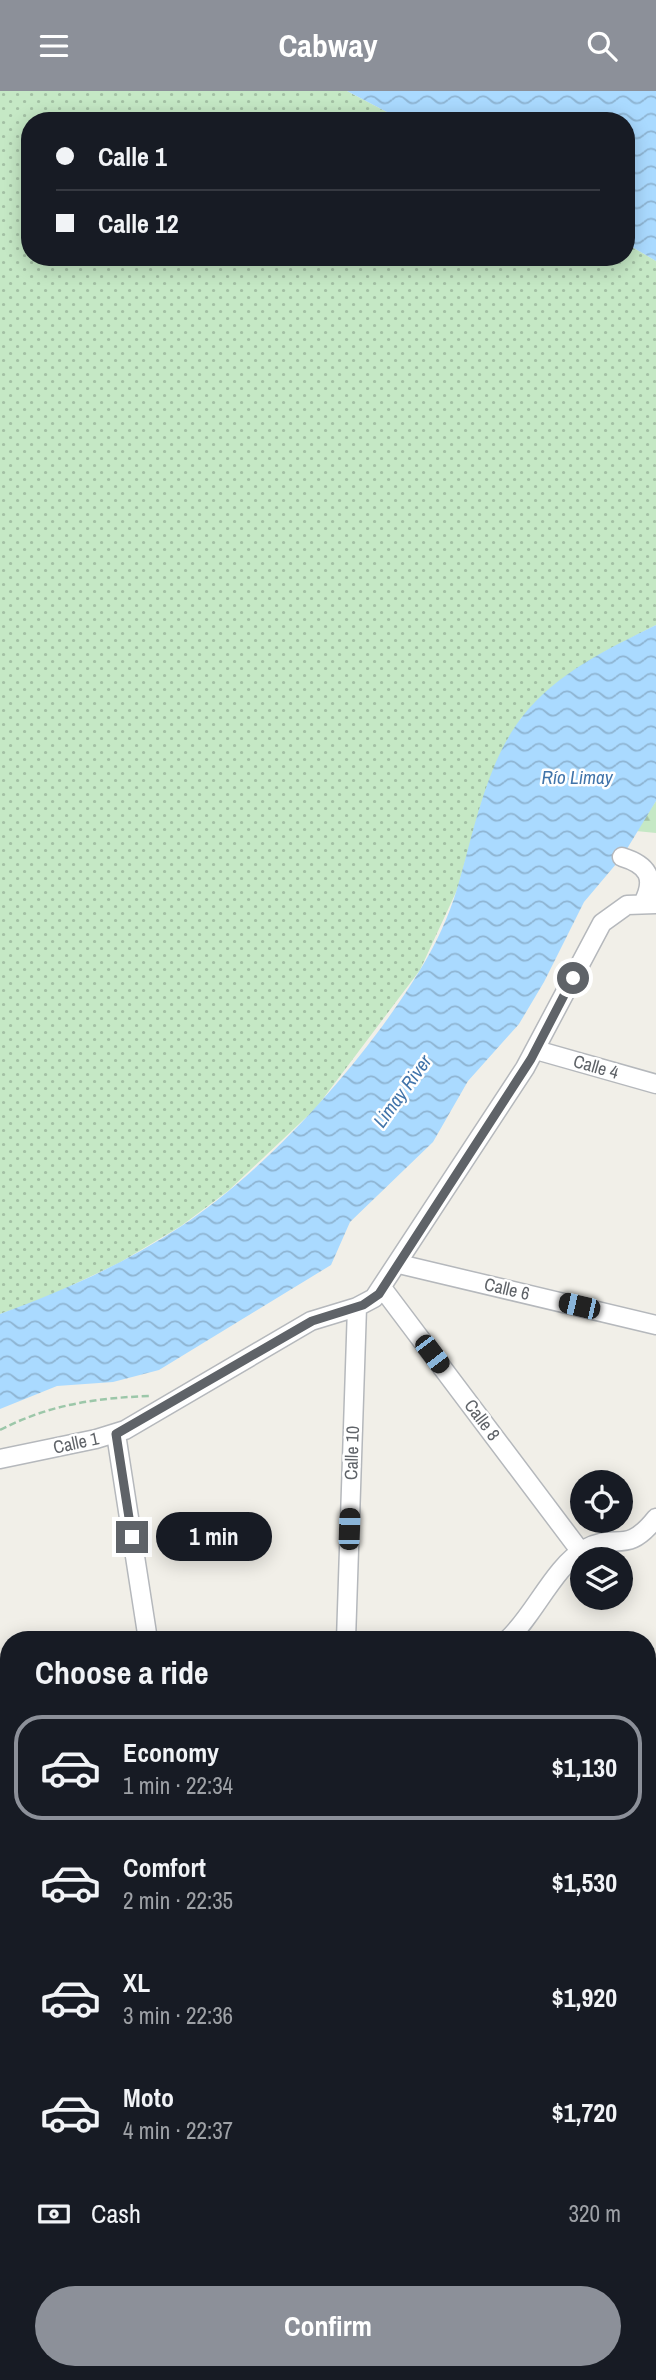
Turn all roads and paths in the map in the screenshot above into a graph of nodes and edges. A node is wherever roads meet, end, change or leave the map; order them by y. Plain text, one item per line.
1 (622, 857) dead end
2 (649, 904) edge
3 (536, 1050) junction
4 (656, 1084) edge
5 (399, 1263) junction
6 (383, 1289) junction
7 (357, 1307) junction
8 (656, 1325) edge
9 (161, 1395) dead end
10 (0, 1430) edge
11 (116, 1434) junction
12 (0, 1459) edge
13 (656, 1518) edge
14 (577, 1547) edge
15 (592, 1547) edge
16 (570, 1565) edge
17 (147, 1631) edge
18 (346, 1631) edge
19 (515, 1631) edge

1 - 2 street
2 - 3 street, Calle 1
3 - 4 street, Calle 4
3 - 5 street, Calle 1
5 - 6 street, Calle 1
5 - 8 street, Calle 6
6 - 7 street, Calle 1
6 - 14 street, Calle 8
7 - 11 street, Calle 1
7 - 18 street, Calle 10
9 - 10 path
11 - 12 street, Calle 1
11 - 17 street
13 - 15 street
16 - 19 street

